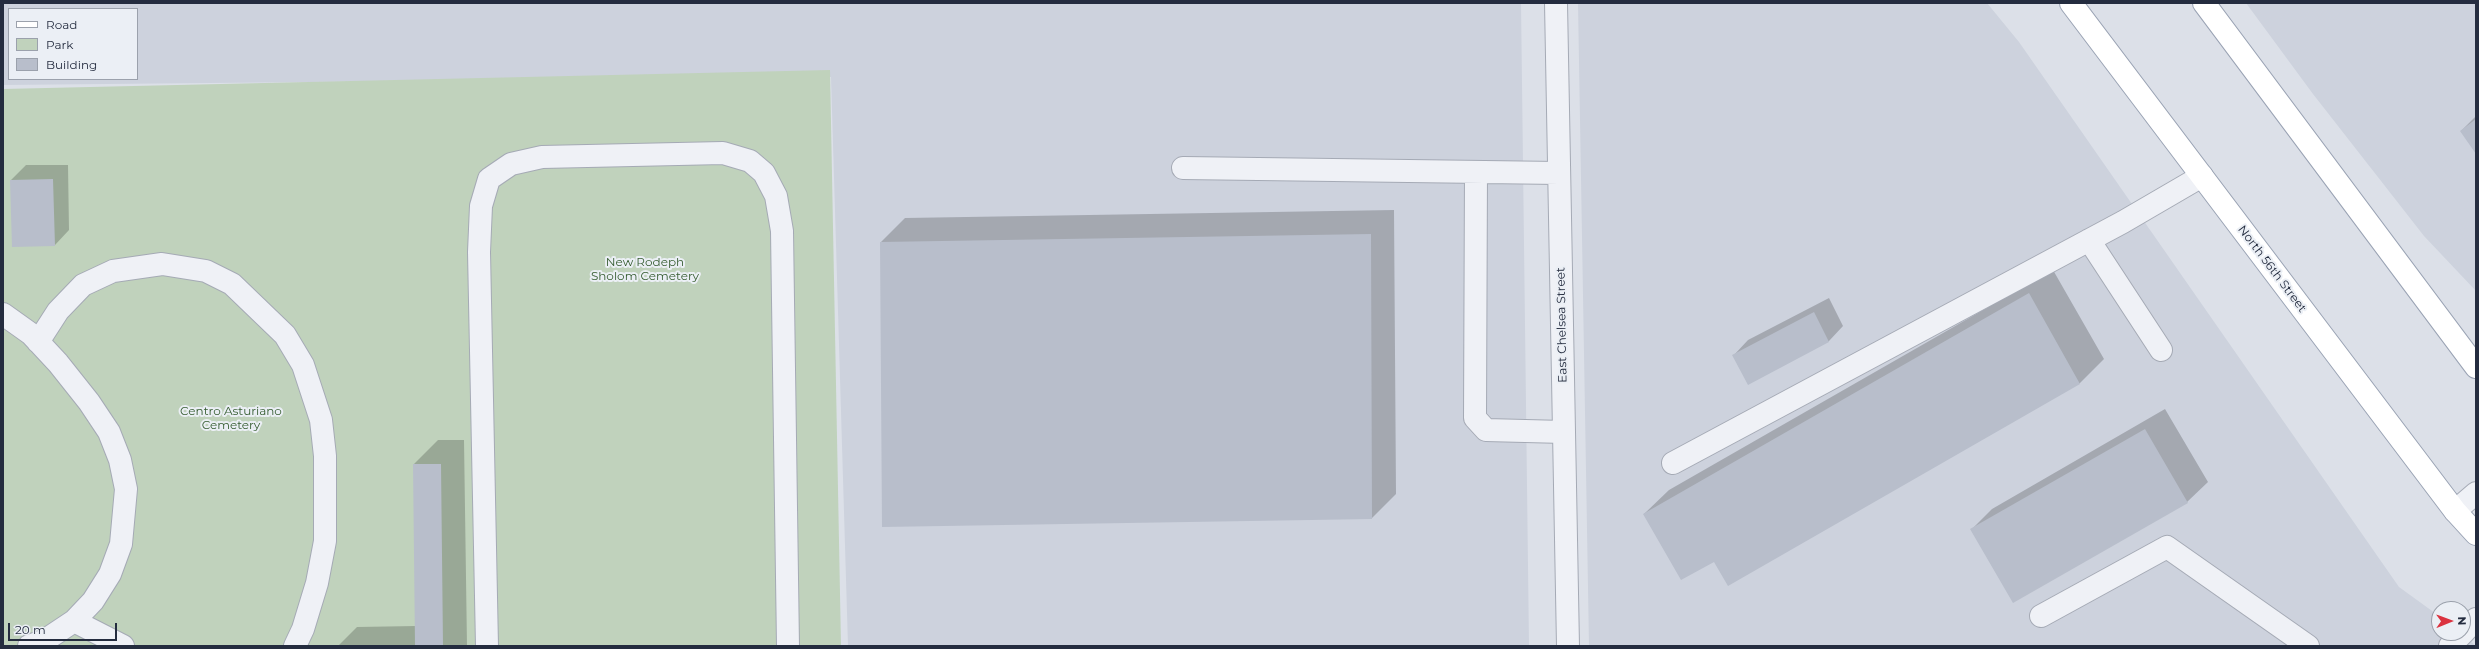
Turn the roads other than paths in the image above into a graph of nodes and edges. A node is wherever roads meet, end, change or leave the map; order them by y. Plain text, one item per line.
1 (1556, 3) edge
2 (2071, 3) edge
3 (2204, 3) edge
4 (1183, 168) dead end
5 (1476, 172) junction
6 (1559, 173) junction
7 (2202, 176) junction
8 (2088, 240) junction
9 (3, 314) edge
10 (38, 342) junction
11 (2161, 350) dead end
12 (2476, 367) edge
13 (1564, 432) junction
14 (1673, 463) dead end
15 (2476, 493) edge
16 (2455, 511) junction
17 (2476, 534) edge
18 (2041, 616) dead end
19 (74, 622) junction
20 (29, 646) edge
21 (123, 646) edge
22 (295, 646) edge
23 (487, 646) edge
24 (788, 646) edge
25 (1568, 646) edge
26 (2308, 646) edge

1 - 6 street, East Chelsea Street
2 - 7 main road, North 56th Street
3 - 12 main road
4 - 5 street
5 - 6 street
5 - 13 street
6 - 13 street, East Chelsea Street
7 - 8 street
7 - 16 main road, North 56th Street
8 - 11 street
8 - 14 street
9 - 10 street
10 - 19 street
10 - 22 street
13 - 25 street, East Chelsea Street
15 - 16 street
16 - 17 main road, North 56th Street
18 - 26 street
19 - 20 street
19 - 21 street
23 - 24 street

